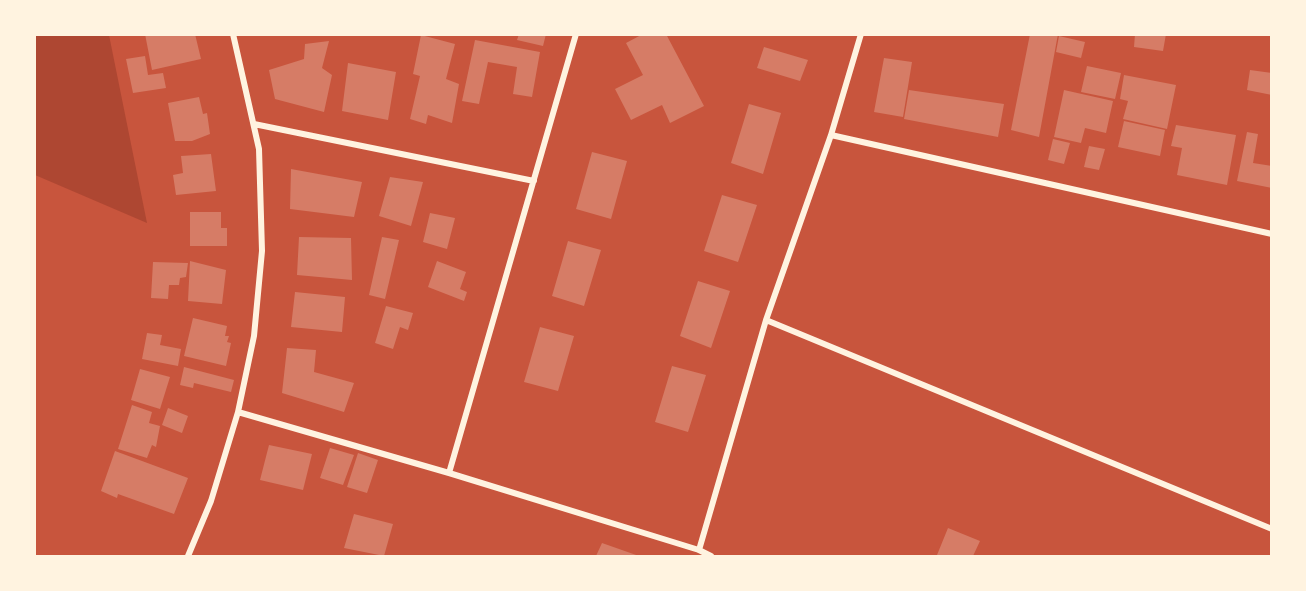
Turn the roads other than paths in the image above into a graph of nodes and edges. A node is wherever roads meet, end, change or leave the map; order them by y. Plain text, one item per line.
1 (233, 34) edge
2 (576, 34) edge
3 (861, 34) edge
4 (254, 124) junction
5 (831, 135) junction
6 (534, 181) junction
7 (1272, 234) edge
8 (765, 320) junction
9 (238, 412) junction
10 (449, 473) junction
11 (1272, 529) edge
12 (699, 550) junction
13 (188, 556) edge
14 (711, 556) edge

1 - 4 street
2 - 6 street
3 - 5 street
4 - 6 street
4 - 9 street
5 - 7 street
5 - 8 street
6 - 10 street
8 - 11 street
8 - 12 street
9 - 10 street
9 - 13 street
10 - 12 street
12 - 14 street

